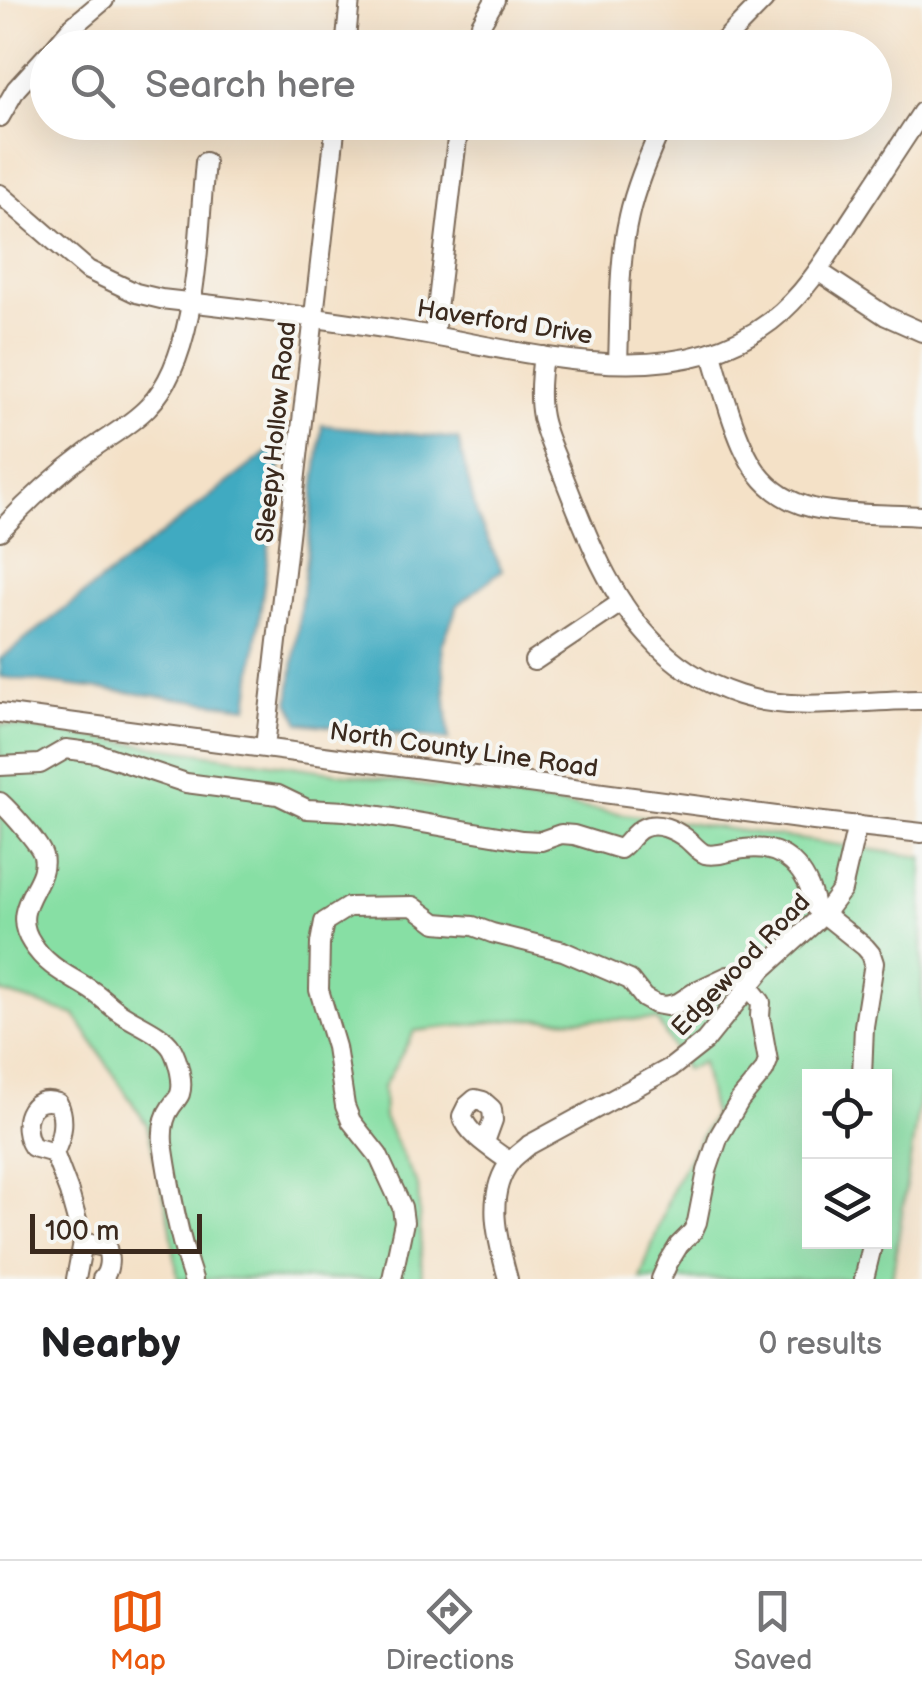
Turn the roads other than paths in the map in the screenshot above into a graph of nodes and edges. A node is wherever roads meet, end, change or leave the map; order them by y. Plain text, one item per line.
1 (104, 0) edge
2 (350, 0) edge
3 (495, 0) edge
4 (764, 0) edge
5 (70, 30) edge
6 (347, 30) edge
7 (479, 30) edge
8 (735, 30) edge
9 (30, 74) edge
10 (922, 112) edge
11 (0, 116) edge
12 (334, 140) edge
13 (457, 140) edge
14 (656, 140) edge
15 (205, 162) dead end
16 (0, 194) edge
17 (818, 270) junction
18 (191, 302) junction
19 (313, 318) junction
20 (922, 332) edge
21 (434, 336) junction
22 (712, 353) junction
23 (543, 356) junction
24 (618, 363) junction
25 (922, 516) edge
26 (0, 531) edge
27 (622, 602) junction
28 (534, 660) dead end
29 (922, 700) edge
30 (0, 713) edge
31 (265, 748) junction
32 (0, 766) edge
33 (0, 802) edge
34 (857, 825) junction
35 (922, 833) edge
36 (824, 914) junction
37 (749, 987) junction
38 (862, 1069) edge
39 (484, 1142) dead end
40 (54, 1153) dead end
41 (510, 1162) junction
42 (83, 1242) junction
43 (871, 1249) edge
44 (76, 1279) edge
45 (102, 1279) edge
46 (193, 1279) edge
47 (392, 1279) edge
48 (508, 1279) edge
49 (661, 1279) edge
50 (864, 1279) edge

1 - 5 street
2 - 6 street
3 - 7 street
4 - 8 street
9 - 11 street
10 - 17 street, Haverford Drive
12 - 19 street, Sleepy Hollow Road
13 - 21 street
14 - 24 street
15 - 18 street
16 - 18 street, Haverford Drive
17 - 20 street
17 - 22 street, Haverford Drive
18 - 19 street, Haverford Drive
18 - 26 street
19 - 21 street, Haverford Drive
19 - 31 street, Sleepy Hollow Road
21 - 23 street, Haverford Drive
22 - 24 street, Haverford Drive
22 - 25 street
23 - 24 street, Haverford Drive
23 - 27 street
27 - 28 street
27 - 29 street
30 - 31 street, North County Line Road
31 - 34 street, North County Line Road
32 - 36 street
33 - 46 street
34 - 35 street, North County Line Road
34 - 36 street, Edgewood Road
36 - 37 street, Edgewood Road
36 - 38 street
37 - 41 street, Edgewood Road
37 - 47 street
37 - 49 street
39 - 41 street
40 - 42 street
41 - 48 street
42 - 44 street
42 - 45 street
43 - 50 street

